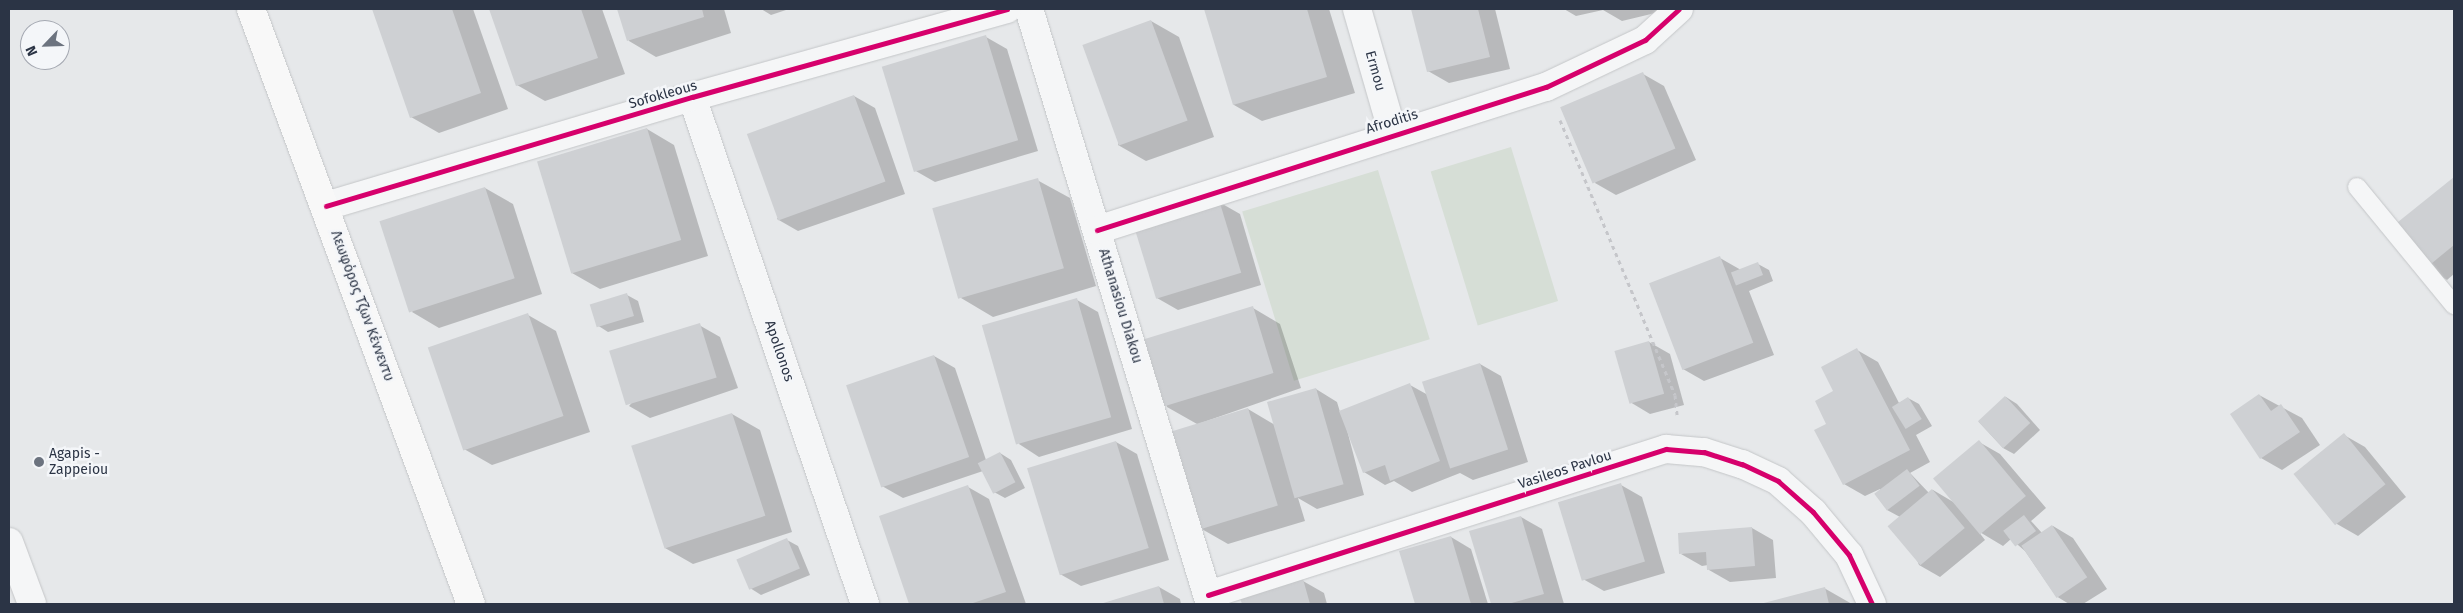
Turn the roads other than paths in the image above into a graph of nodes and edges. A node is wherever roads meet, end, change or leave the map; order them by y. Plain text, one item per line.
1 (251, 9) edge
2 (1007, 9) edge
3 (1030, 9) edge
4 (1357, 9) edge
5 (1679, 9) edge
6 (692, 97) junction
7 (1393, 134) junction
8 (2357, 187) dead end
9 (326, 206) junction
10 (1097, 230) junction
11 (2454, 305) edge
12 (9, 542) edge
13 (1209, 600) edge
14 (32, 604) edge
15 (471, 604) edge
16 (865, 604) edge
17 (1872, 604) edge

1 - 9 main road, Λεωφόρος Τζων Κέννεντυ
2 - 6 street, Sofokleous
3 - 10 street, Athanasiou Diakou
4 - 7 street, Ermou
5 - 7 street, Afroditis
6 - 9 street, Sofokleous
6 - 16 street, Apollonos
7 - 10 street, Afroditis
8 - 11 lane
9 - 15 main road, Λεωφόρος Τζων Κέννεντυ
10 - 13 street, Athanasiou Diakou
12 - 14 street
13 - 17 street, Vasileos Pavlou

